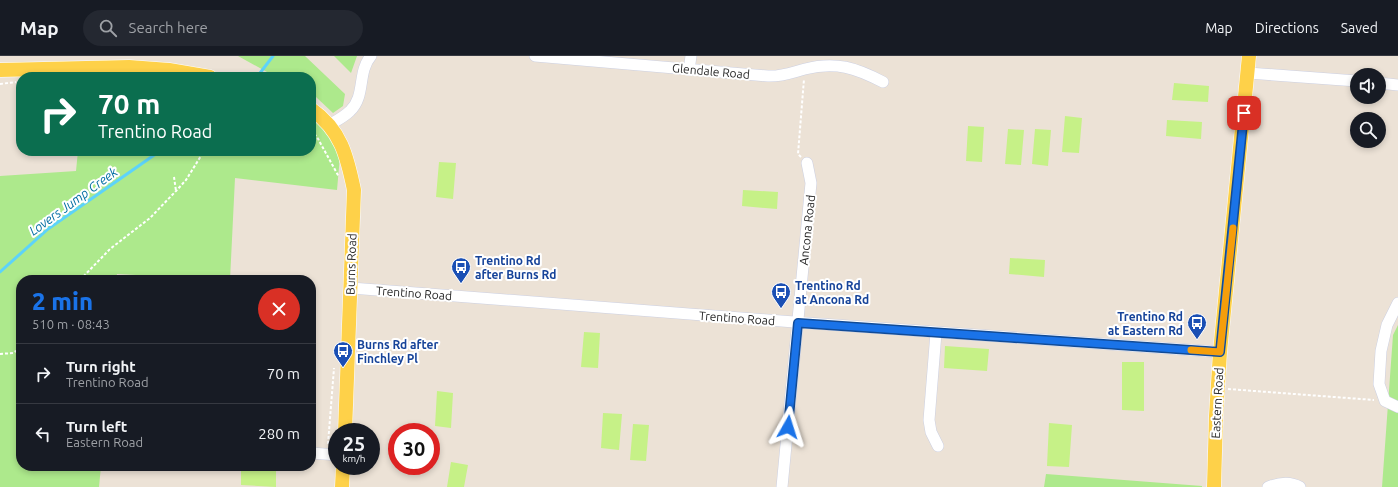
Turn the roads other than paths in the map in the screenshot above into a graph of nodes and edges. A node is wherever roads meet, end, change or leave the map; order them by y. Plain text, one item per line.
1 (371, 56) edge
2 (535, 56) edge
3 (691, 56) edge
4 (1249, 56) edge
5 (0, 70) edge
6 (690, 70) junction
7 (181, 72) edge
8 (1248, 73) junction
9 (1350, 80) edge
10 (884, 82) dead end
11 (1386, 83) edge
12 (1398, 84) edge
13 (316, 114) edge
14 (329, 125) junction
15 (807, 163) road end
16 (351, 288) junction
17 (1398, 303) edge
18 (798, 323) junction
19 (936, 333) junction
20 (1220, 352) junction
21 (1395, 406) edge
22 (345, 423) edge
23 (938, 446) dead end
24 (316, 453) edge
25 (328, 454) edge
26 (343, 475) edge
27 (1216, 484) edge
28 (342, 487) edge
29 (782, 487) edge
30 (1268, 487) edge
31 (1300, 487) edge

1 - 14 street
2 - 6 street, Glendale Road
3 - 6 street
4 - 8 main road, Eastern Road
5 - 7 main road
6 - 10 street, Glendale Road
8 - 9 street
8 - 20 main road, Eastern Road
11 - 12 street
13 - 14 main road, Burns Road
14 - 16 main road, Burns Road
15 - 18 street, Ancona Road
16 - 18 street, Trentino Road
16 - 22 main road, Burns Road
17 - 21 street
18 - 19 street, Trentino Road
18 - 29 street, Ancona Road
19 - 20 street, Trentino Road
19 - 23 street
20 - 27 main road, Eastern Road
24 - 25 street
26 - 28 main road
30 - 31 street

